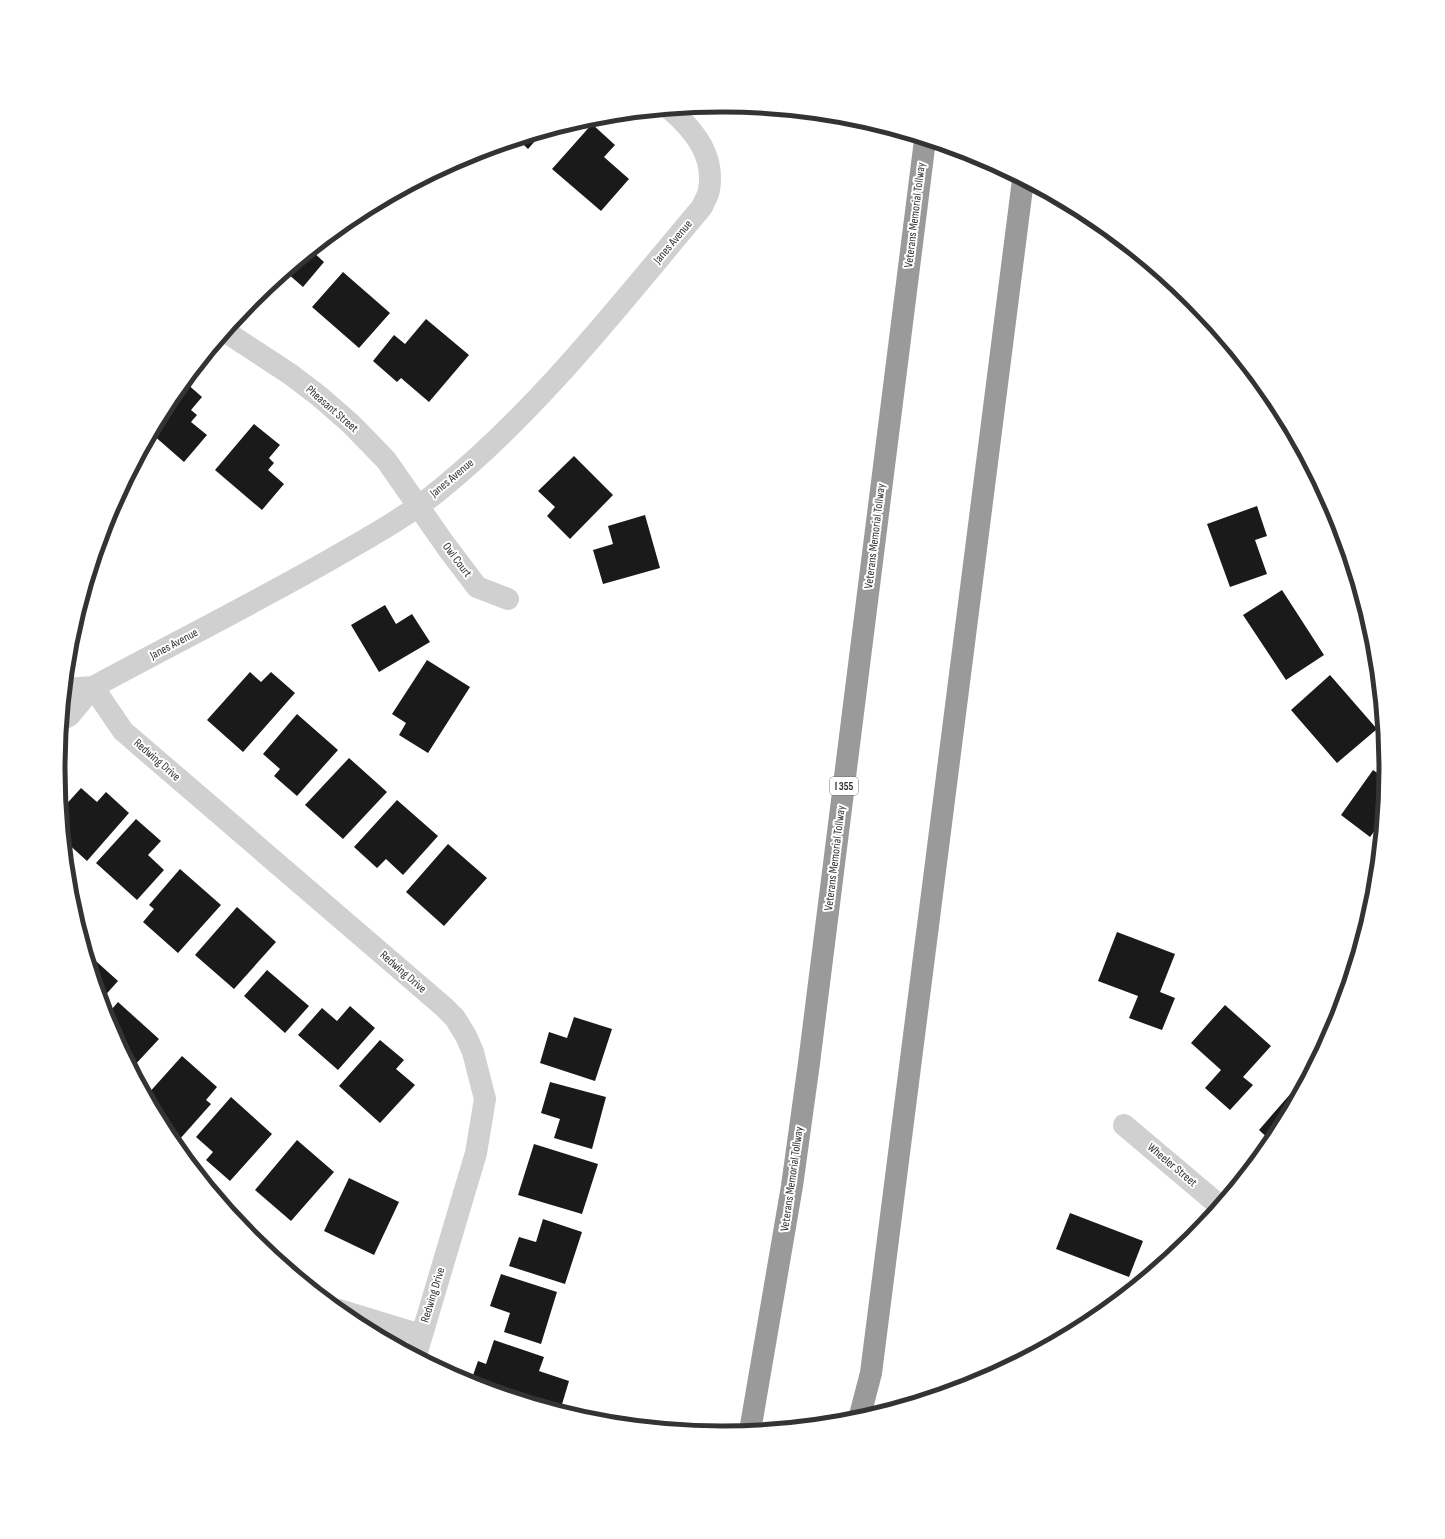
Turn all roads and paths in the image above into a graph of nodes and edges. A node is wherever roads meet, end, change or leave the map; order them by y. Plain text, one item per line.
1 (675, 113) edge
2 (924, 144) edge
3 (1022, 185) edge
4 (230, 334) edge
5 (418, 506) junction
6 (508, 599) dead end
7 (93, 687) junction
8 (70, 689) edge
9 (67, 717) edge
10 (1124, 1125) dead end
11 (1217, 1203) edge
12 (368, 1323) edge
13 (418, 1345) edge
14 (861, 1412) edge
15 (751, 1426) edge

1 - 5 street, Janes Avenue
2 - 15 highway, Veterans Memorial Tollway / I 355
3 - 14 highway
4 - 5 street, Pheasant Street
5 - 6 street, Owl Court
5 - 7 street, Janes Avenue
7 - 8 street, Janes Avenue
7 - 9 street, Janes Avenue
7 - 13 street, Redwing Drive
10 - 11 street, Wheeler Street
12 - 13 street

